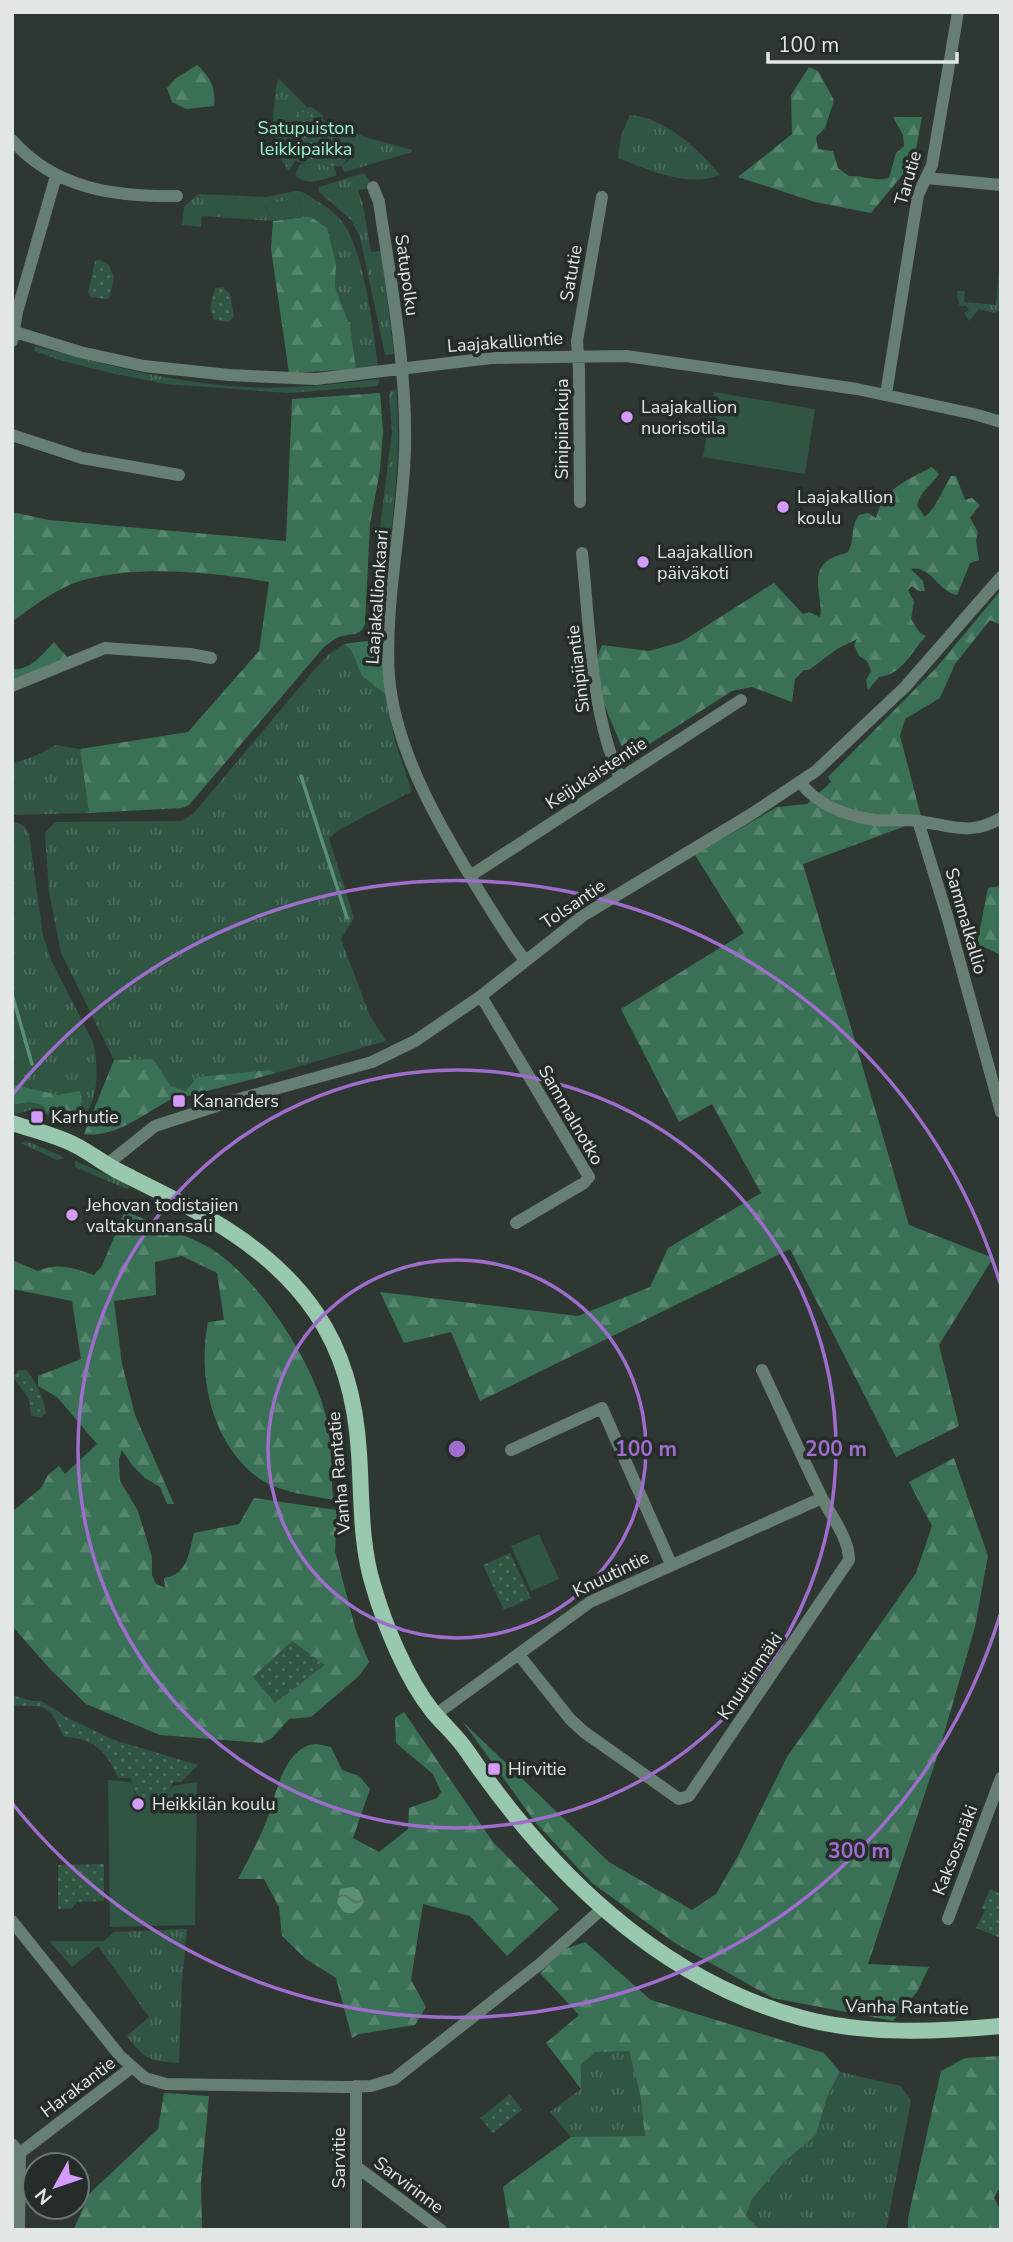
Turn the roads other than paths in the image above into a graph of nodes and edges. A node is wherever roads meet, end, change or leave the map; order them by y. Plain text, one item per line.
1 (958, 12) edge
2 (12, 140) edge
3 (56, 176) junction
4 (927, 178) junction
5 (1001, 185) edge
6 (373, 187) dead end
7 (177, 196) dead end
8 (602, 197) dead end
9 (13, 334) edge
10 (579, 355) junction
11 (403, 370) junction
12 (886, 394) junction
13 (1001, 422) edge
14 (12, 435) edge
15 (178, 475) dead end
16 (580, 502) dead end
17 (582, 553) dead end
18 (1001, 577) edge
19 (211, 658) dead end
20 (12, 686) edge
21 (741, 700) dead end
22 (620, 778) junction
23 (800, 782) junction
24 (1001, 818) edge
25 (918, 821) junction
26 (470, 876) junction
27 (525, 960) junction
28 (481, 996) junction
29 (1001, 1112) edge
30 (106, 1165) junction
31 (516, 1223) dead end
32 (762, 1370) dead end
33 (511, 1450) dead end
34 (822, 1498) junction
35 (671, 1564) junction
36 (519, 1655) junction
37 (435, 1715) junction
38 (1001, 1778) edge
39 (998, 1795) edge
40 (603, 1909) junction
41 (948, 1919) dead end
42 (12, 1921) edge
43 (1001, 2026) edge
44 (131, 2068) junction
45 (356, 2087) junction
46 (15, 2152) edge
47 (357, 2167) junction
48 (19, 2230) edge
49 (356, 2230) edge
50 (441, 2230) edge

1 - 4 street, Tarutie
2 - 3 street
3 - 7 street
3 - 9 street
4 - 5 street
4 - 12 street, Tarutie
6 - 11 street, Satupolku
8 - 10 street, Satutie
9 - 11 street, Laajakalliontie
10 - 11 street, Laajakalliontie
10 - 12 street, Laajakalliontie
10 - 16 street, Sinipiiankuja
11 - 26 street, Laajakallionkaari
12 - 13 street, Laajakalliontie
14 - 15 street
17 - 22 street, Sinipiiantie
18 - 23 street, Tolsantie
19 - 20 street
21 - 22 street, Keijukaistentie
22 - 26 street, Keijukaistentie
23 - 25 street
23 - 27 street, Tolsantie
24 - 25 street
25 - 29 street, Sammalkallio
26 - 27 street, Laajakallionkaari
27 - 28 street, Tolsantie
28 - 30 street, Tolsantie
28 - 31 street, Sammalnotko
30 - 30 main road, Vanha Rantatie
30 - 37 main road, Vanha Rantatie
32 - 34 street, Knuutinmäki
33 - 35 street
34 - 35 street, Knuutintie
34 - 36 street, Knuutinmäki
35 - 36 street, Knuutintie
36 - 37 street, Knuutintie
37 - 40 main road, Vanha Rantatie
38 - 39 street, Kaksosmäki
39 - 41 street, Kaksosmäki
40 - 43 main road, Vanha Rantatie
40 - 45 street
42 - 44 street
44 - 45 street
44 - 46 street, Harakantie
45 - 47 street, Sarvitie
46 - 48 street
47 - 49 street, Sarvitie
47 - 50 street, Sarvirinne

